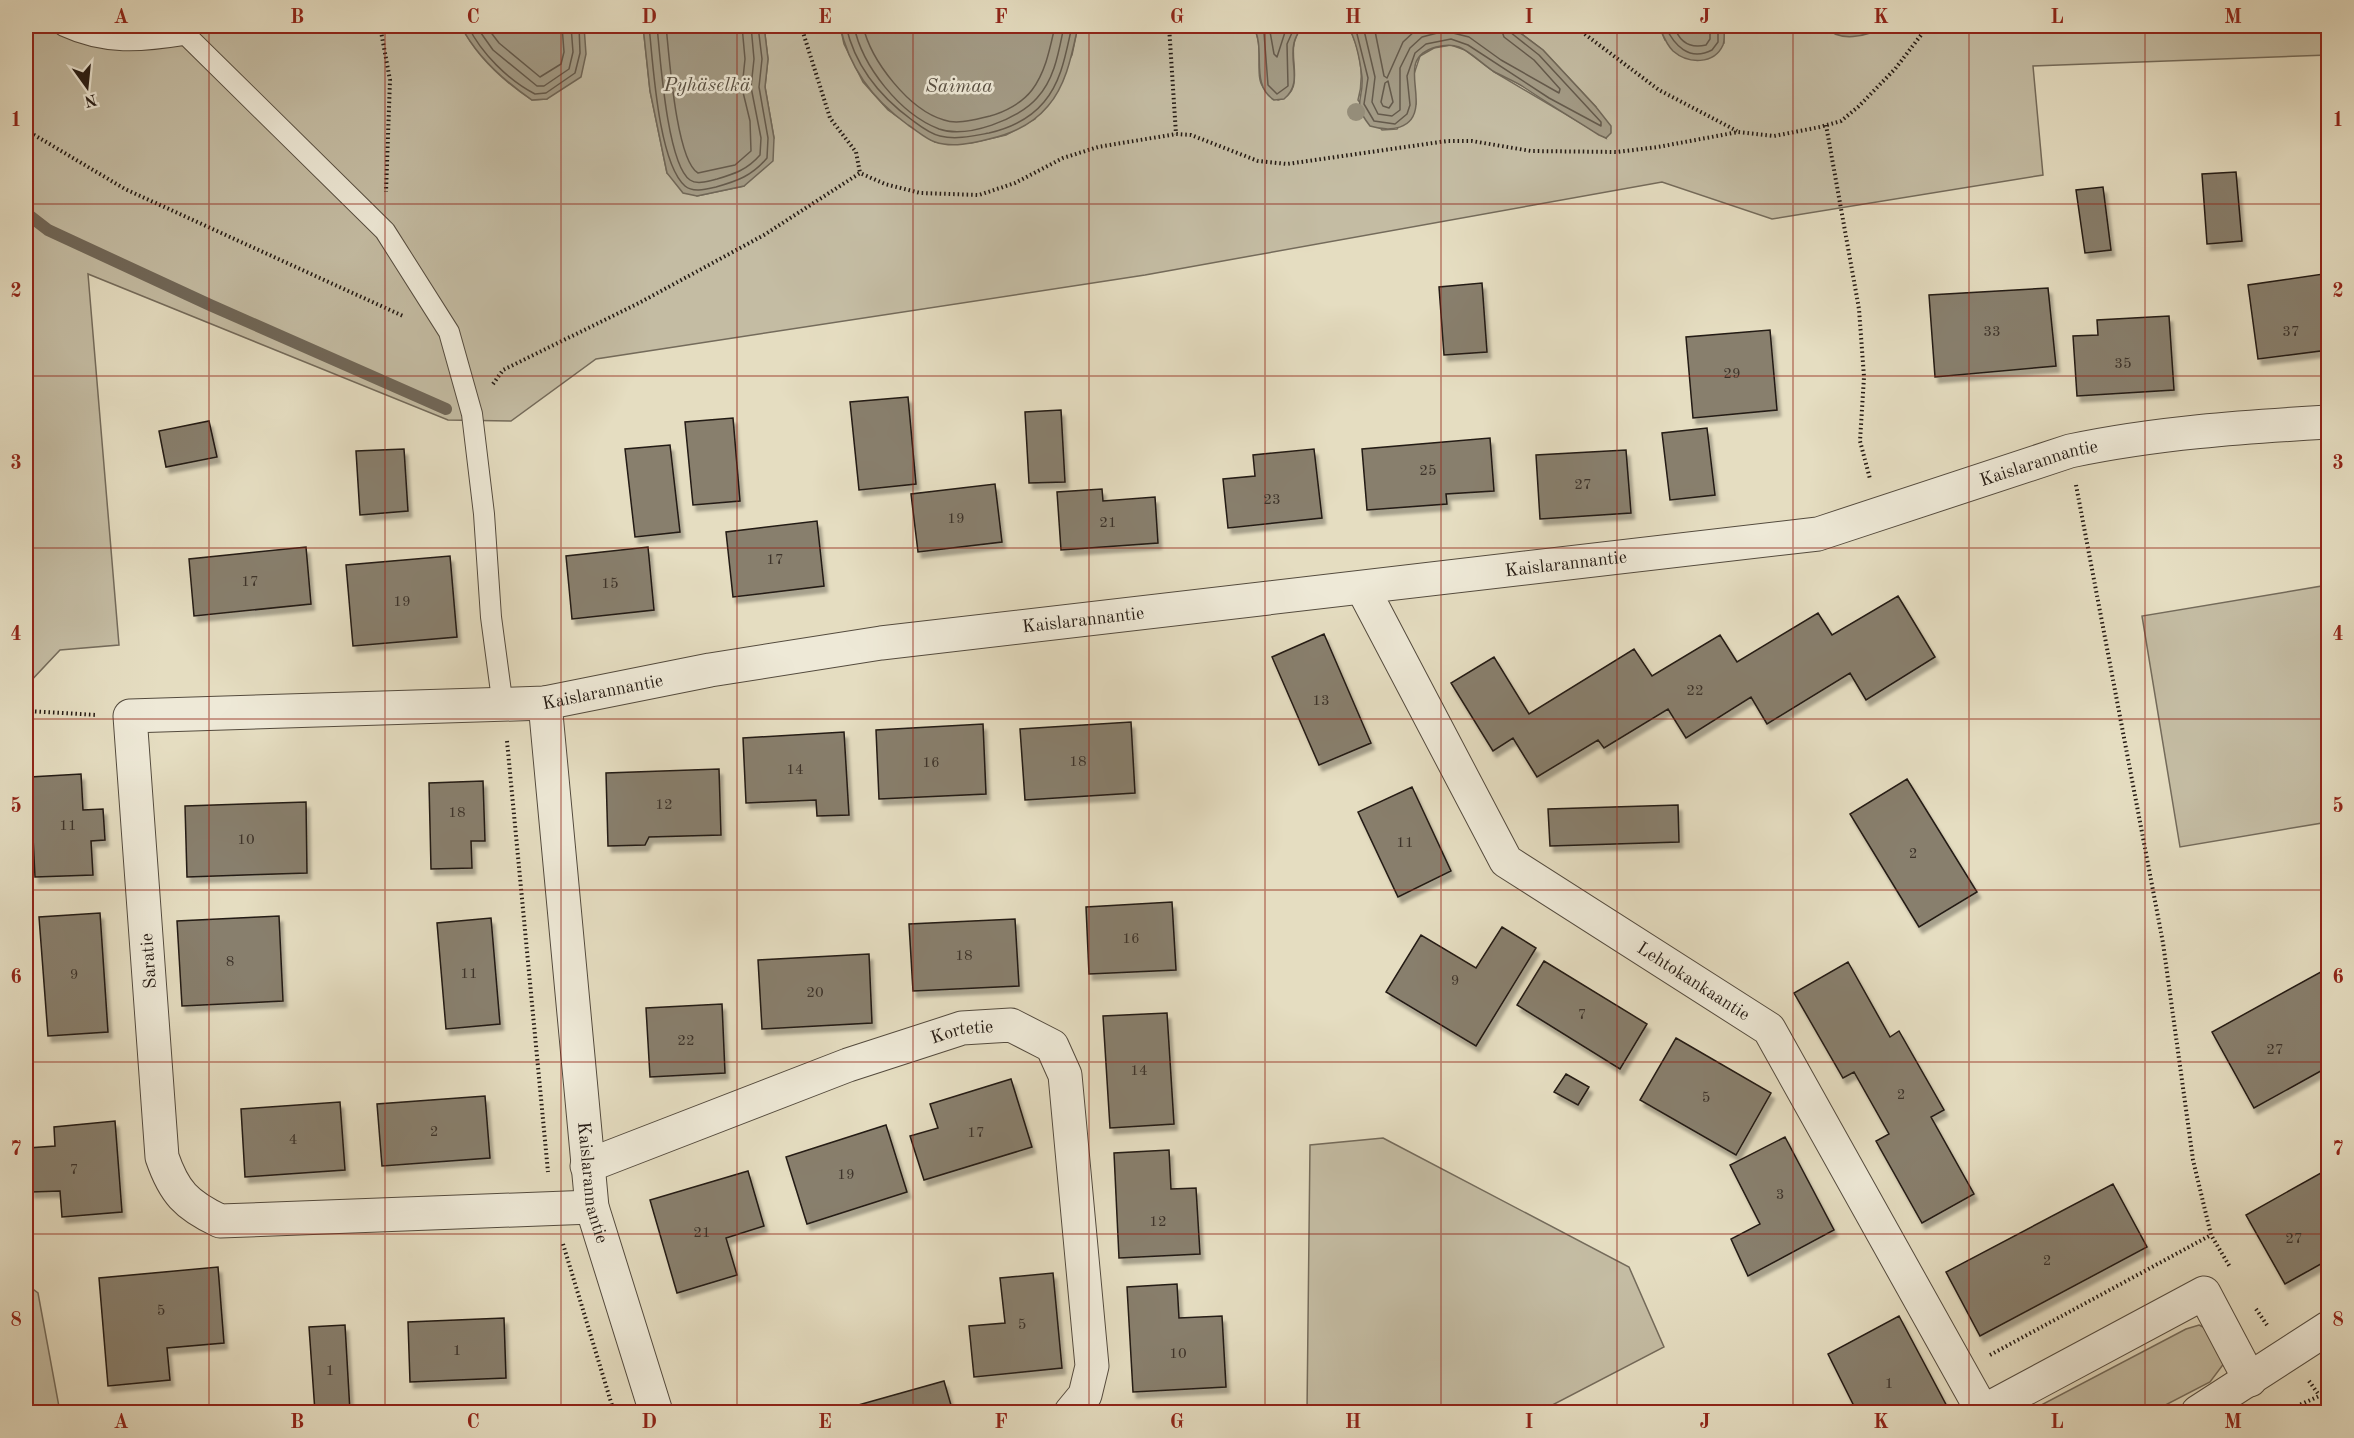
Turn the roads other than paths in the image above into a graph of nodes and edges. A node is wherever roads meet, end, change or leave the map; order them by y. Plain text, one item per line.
1 (64, 26) edge
2 (180, 30) edge
3 (2328, 422) edge
4 (1363, 589) junction
5 (545, 704) junction
6 (503, 707) junction
7 (587, 1166) junction
8 (592, 1207) junction
9 (2328, 1328) edge
10 (2250, 1380) junction
11 (1982, 1412) edge
12 (656, 1413) edge
13 (1071, 1413) edge
14 (2198, 1413) edge

1 - 2 lane
2 - 6 lane
3 - 4 street, Kaislarannantie
4 - 5 street, Kaislarannantie
4 - 11 street, Lehtokankaantie
5 - 6 street
5 - 7 street, Kaislarannantie
6 - 8 street, Saratie
7 - 8 street, Kaislarannantie
7 - 13 street, Kortetie
8 - 12 street, Kaislarannantie
9 - 10 street
10 - 11 street
10 - 14 street

